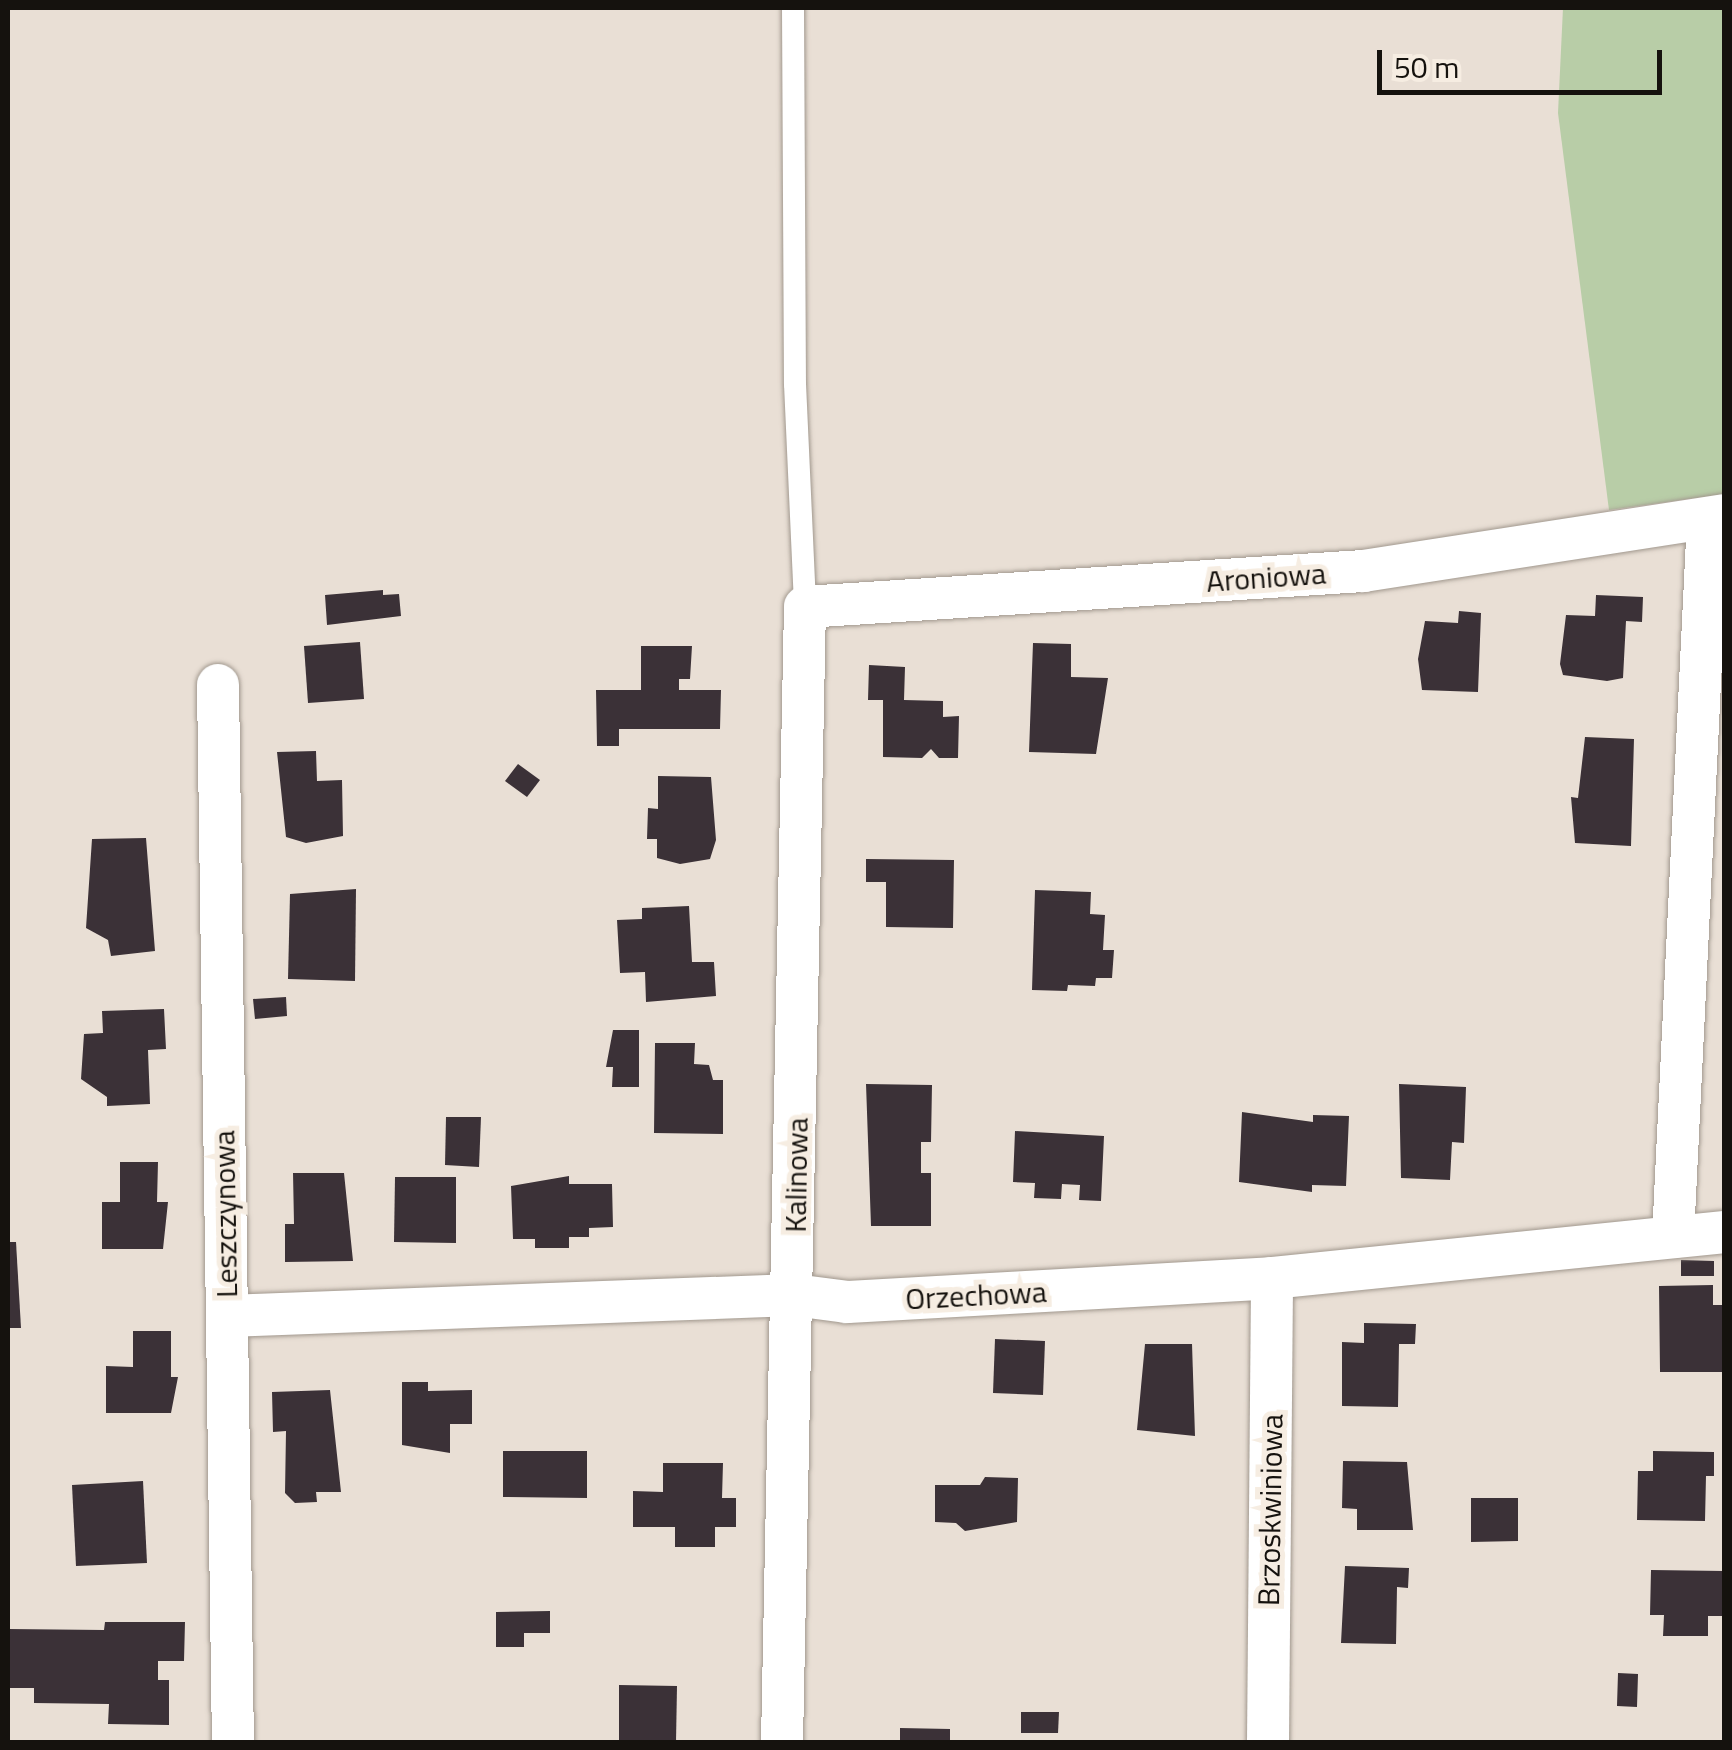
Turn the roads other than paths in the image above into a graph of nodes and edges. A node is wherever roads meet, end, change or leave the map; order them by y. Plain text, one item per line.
1 (793, 8) edge
2 (1716, 517) edge
3 (805, 608) junction
4 (218, 685) dead end
5 (1724, 1232) edge
6 (1673, 1237) junction
7 (1272, 1278) junction
8 (794, 1295) junction
9 (226, 1316) junction
10 (233, 1742) edge
11 (782, 1742) edge
12 (1268, 1742) edge

1 - 3 lane
2 - 3 street, Aroniowa
2 - 6 street
3 - 8 street, Kalinowa
4 - 9 street, Leszczynowa
5 - 6 street, Orzechowa
6 - 7 street, Orzechowa
7 - 8 street, Orzechowa
7 - 12 street, Brzoskwiniowa
8 - 9 street, Orzechowa
8 - 11 street, Kalinowa
9 - 10 street, Leszczynowa

